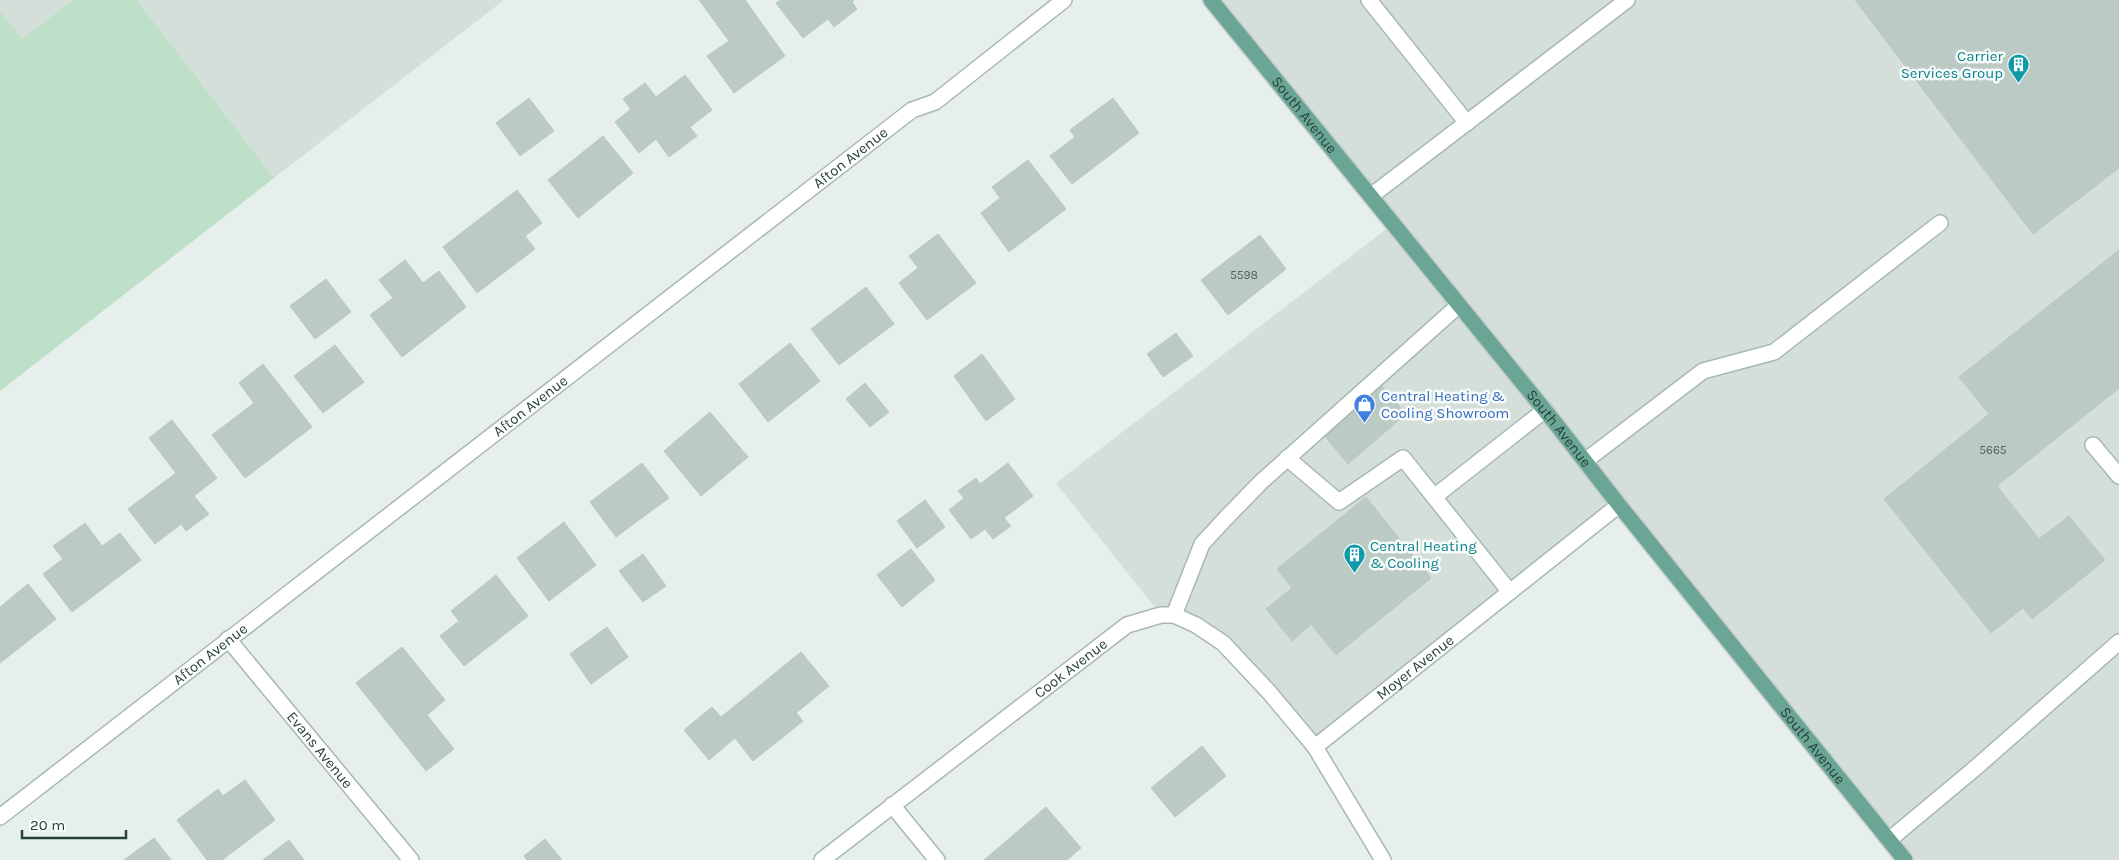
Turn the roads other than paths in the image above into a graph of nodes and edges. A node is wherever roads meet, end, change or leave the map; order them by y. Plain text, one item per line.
1 (1064, 0) edge
2 (1211, 0) edge
3 (1369, 0) edge
4 (1627, 0) edge
5 (1467, 123) junction
6 (1371, 196) junction
7 (1940, 223) dead end
8 (1460, 305) junction
9 (1544, 410) junction
10 (2092, 445) dead end
11 (1287, 458) junction
12 (1585, 461) junction
13 (2119, 476) edge
14 (1434, 497) junction
15 (1619, 505) junction
16 (1510, 592) junction
17 (1174, 616) junction
18 (228, 639) junction
19 (2119, 642) edge
20 (1314, 747) junction
21 (892, 805) junction
22 (0, 817) edge
23 (1889, 840) junction
24 (411, 860) edge
25 (822, 860) edge
26 (937, 860) edge
27 (1382, 860) edge
28 (1904, 860) edge

1 - 18 street, Afton Avenue
2 - 6 main road, South Avenue
3 - 5 street
4 - 5 street
5 - 6 street
6 - 8 main road, South Avenue
7 - 12 street
8 - 9 main road, South Avenue
8 - 11 street
9 - 12 main road, South Avenue
9 - 14 street
10 - 13 street
11 - 14 street
11 - 17 street
12 - 15 main road, South Avenue
14 - 16 street
15 - 16 street, Moyer Avenue
15 - 23 main road, South Avenue
16 - 20 street, Moyer Avenue
17 - 20 street, Cook Avenue
17 - 21 street, Cook Avenue
18 - 22 street, Afton Avenue
18 - 24 street, Evans Avenue
19 - 23 street
20 - 27 street
21 - 25 street, Cook Avenue
21 - 26 street
23 - 28 main road, South Avenue

